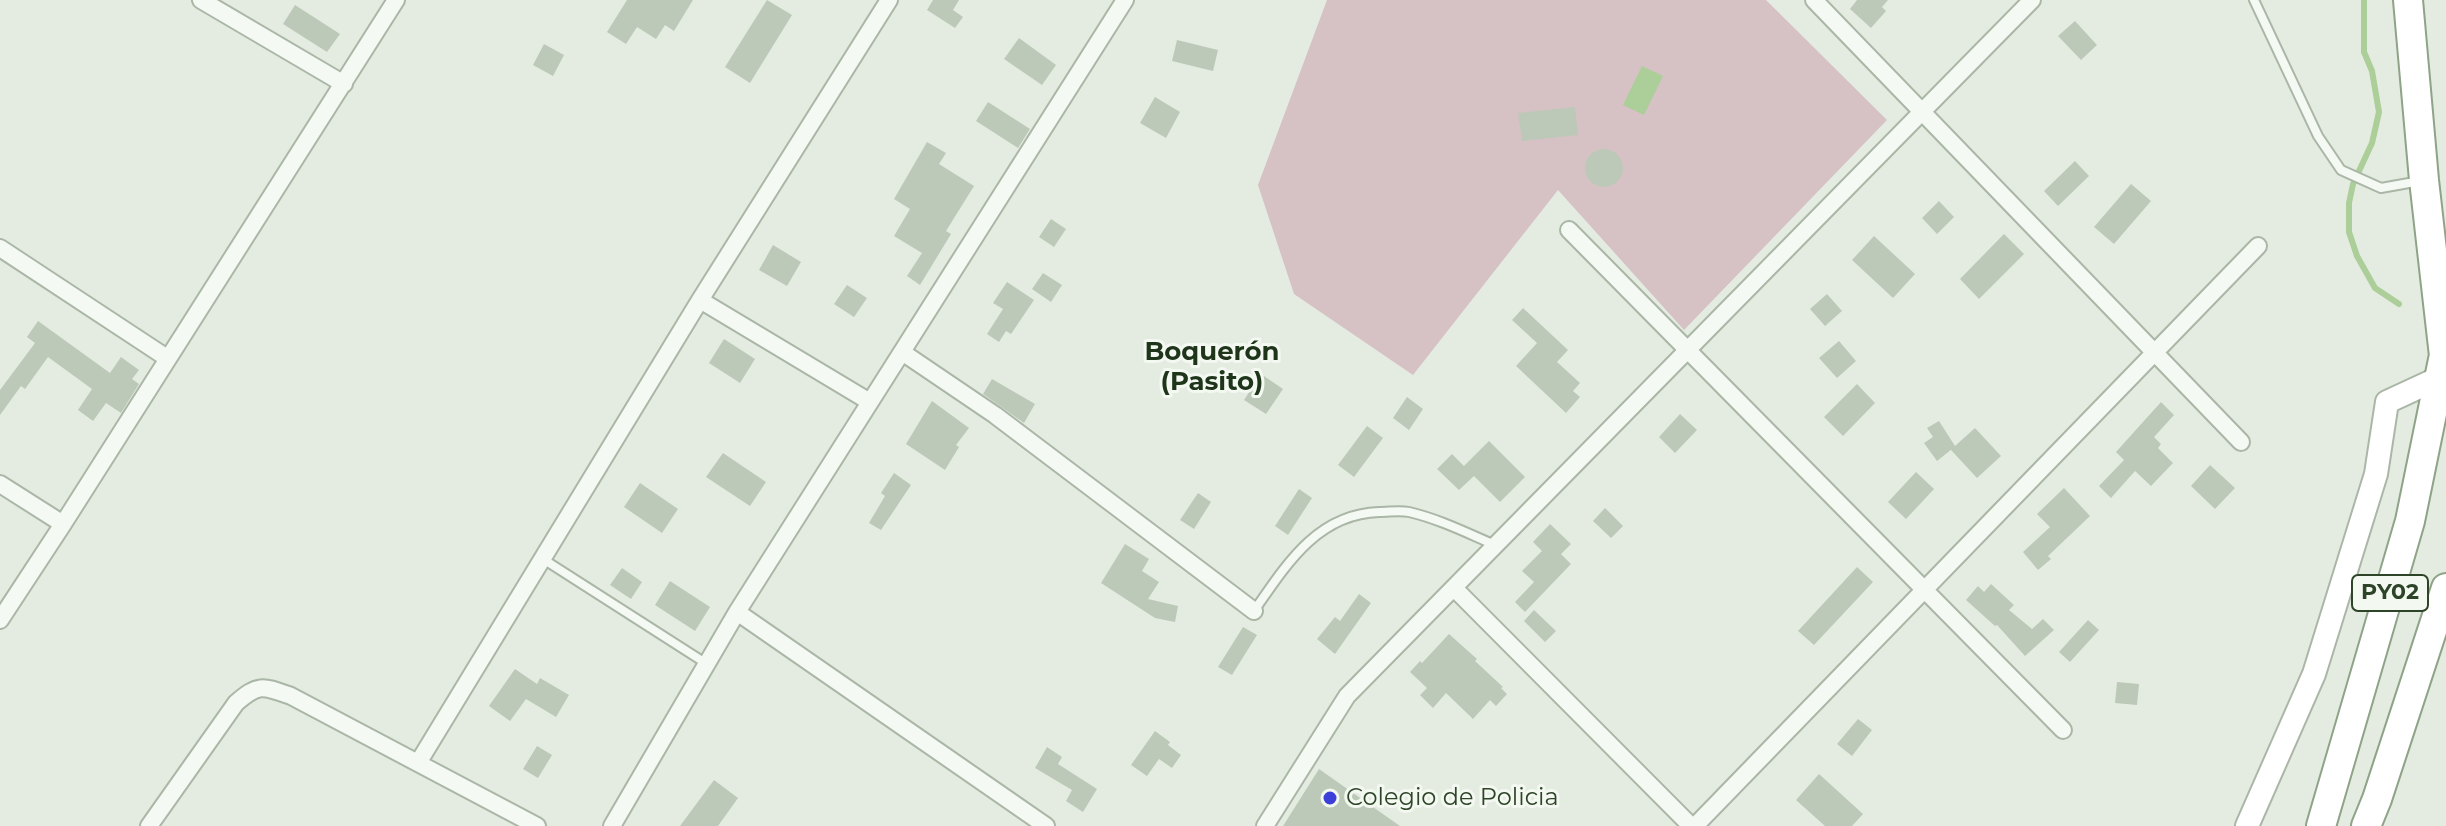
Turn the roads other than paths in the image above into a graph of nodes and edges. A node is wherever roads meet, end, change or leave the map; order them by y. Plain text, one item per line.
1 (201, 0) edge
2 (396, 0) edge
3 (889, 0) edge
4 (1125, 0) edge
5 (1814, 0) edge
6 (2032, 0) edge
7 (2254, 0) edge
8 (2408, 0) edge
9 (344, 84) junction
10 (1922, 112) junction
11 (2424, 180) junction
12 (1569, 230) dead end
13 (2258, 246) dead end
14 (0, 248) edge
15 (700, 300) junction
16 (1687, 350) junction
17 (902, 352) junction
18 (2155, 352) junction
19 (167, 358) junction
20 (2444, 359) edge
21 (870, 402) junction
22 (2241, 442) dead end
23 (0, 484) edge
24 (63, 524) junction
25 (1495, 545) junction
26 (542, 558) junction
27 (1454, 588) junction
28 (2446, 588) edge
29 (1924, 589) junction
30 (1254, 611) joint
31 (737, 612) junction
32 (0, 620) edge
33 (707, 664) junction
34 (2063, 730) dead end
35 (418, 763) junction
36 (149, 826) edge
37 (537, 826) edge
38 (612, 826) edge
39 (1046, 826) edge
40 (1265, 826) edge
41 (1693, 826) edge
42 (2247, 826) edge
43 (2321, 826) edge
44 (2366, 826) edge

1 - 9 street
2 - 9 street
3 - 15 street
4 - 17 street
5 - 10 street
6 - 10 street
7 - 11 lane
8 - 11 highway
9 - 19 street
10 - 16 street
10 - 18 street
11 - 20 highway
12 - 16 street
13 - 18 street
14 - 19 street
15 - 21 street
15 - 26 street
16 - 25 street
16 - 29 street
17 - 21 street
17 - 30 street
18 - 22 street
18 - 29 street
19 - 24 street
20 - 42 street
20 - 43 highway, PY02
21 - 31 street
23 - 24 street
24 - 32 street
25 - 27 street
25 - 30 lane
26 - 33 lane
26 - 35 street
27 - 40 street
27 - 41 street
28 - 44 highway, PY02
29 - 34 street
29 - 41 street
31 - 33 street
31 - 39 street
33 - 38 street
35 - 36 street
35 - 37 street

